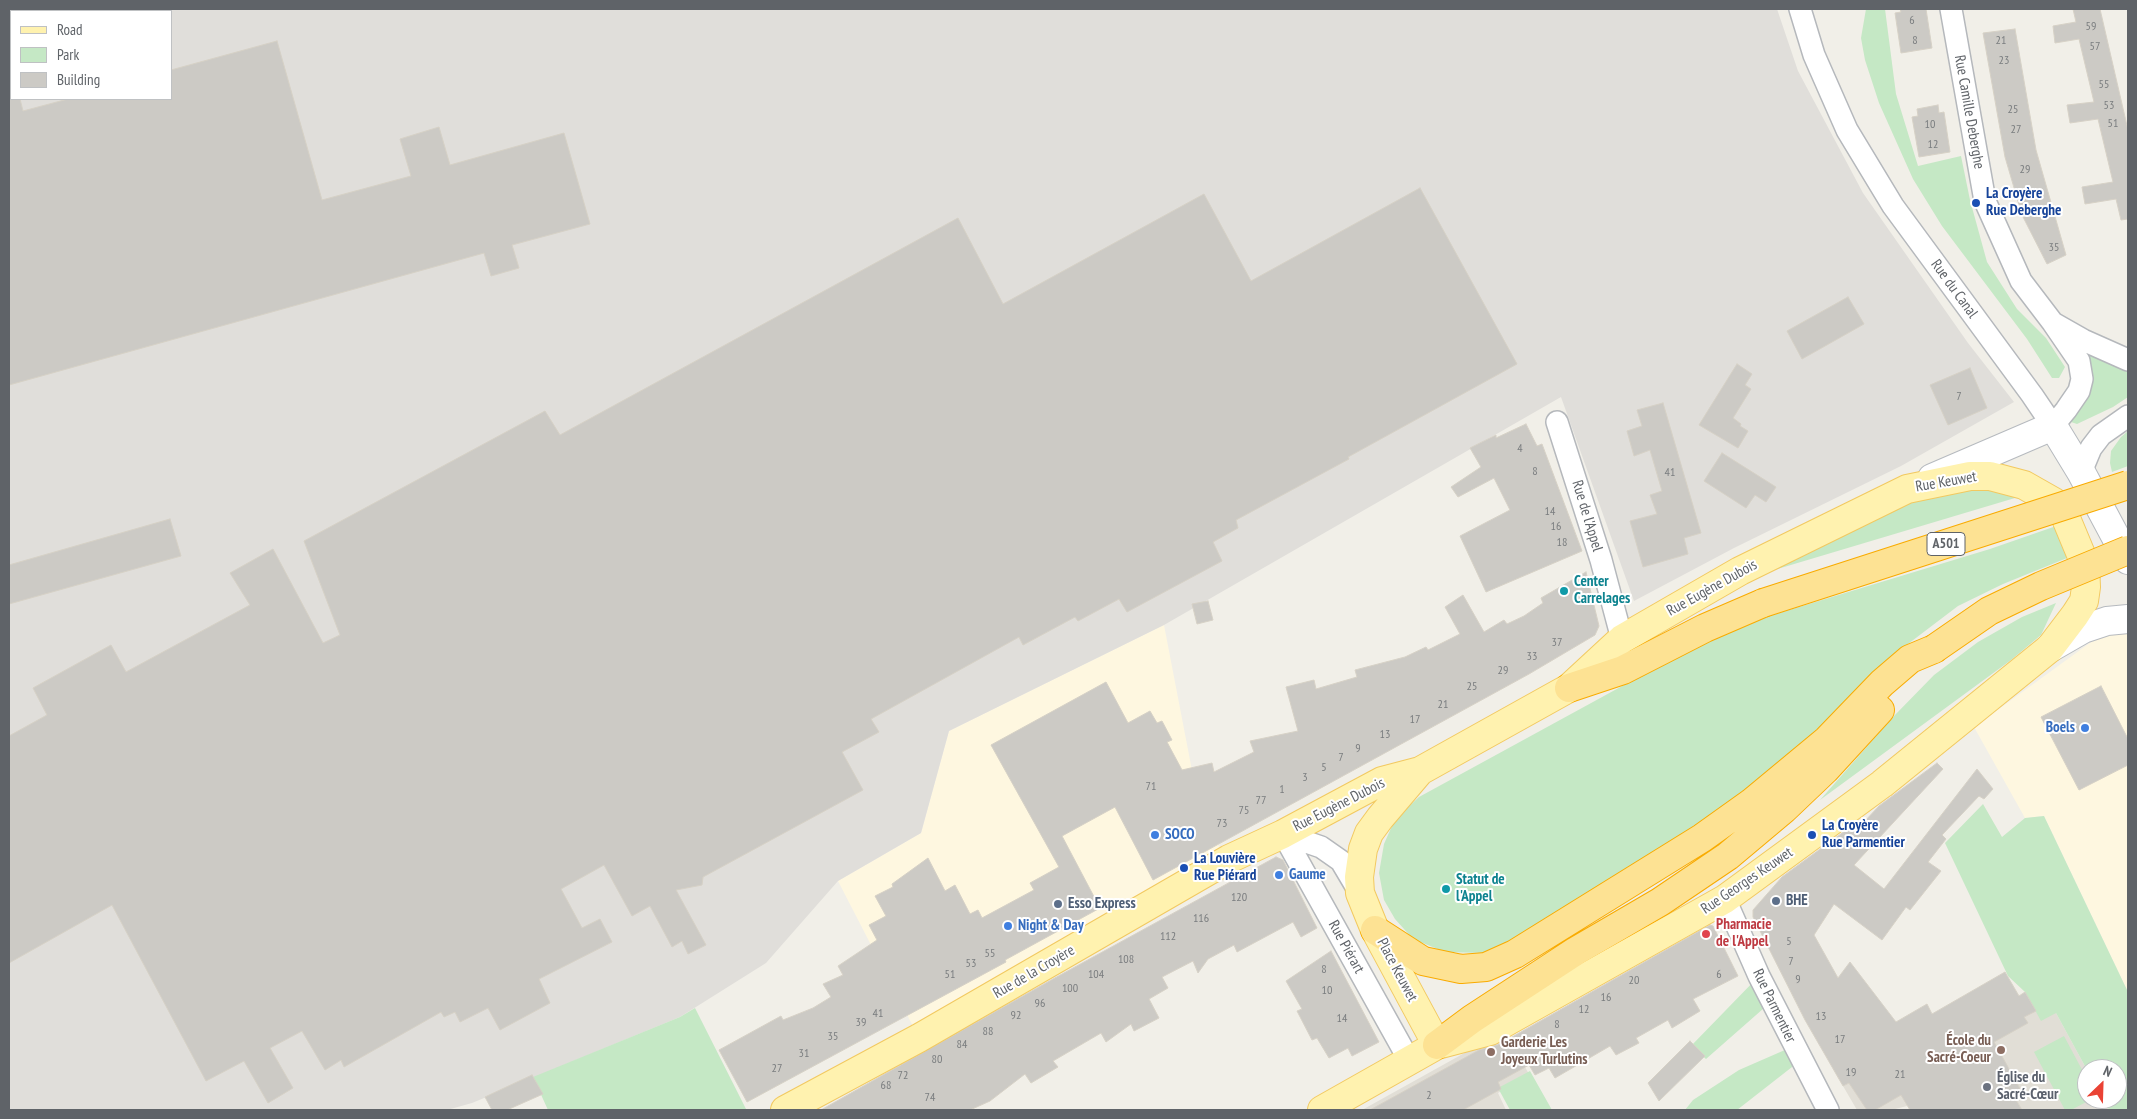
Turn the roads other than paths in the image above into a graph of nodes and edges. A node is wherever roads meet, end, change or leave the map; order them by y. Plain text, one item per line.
1 (1800, 9) edge
2 (1950, 9) edge
3 (2053, 323) junction
4 (2128, 360) edge
5 (2128, 416) edge
6 (1557, 422) dead end
7 (2052, 426) junction
8 (2081, 472) junction
9 (2128, 485) edge
10 (1908, 489) junction
11 (2128, 550) edge
12 (2128, 560) edge
13 (2128, 619) edge
14 (1622, 638) junction
15 (2050, 648) junction
16 (1569, 688) junction
17 (1834, 747) junction
18 (1420, 770) junction
19 (1284, 834) junction
20 (1360, 893) junction
21 (1725, 899) junction
22 (1375, 930) junction
23 (1437, 1045) junction
24 (1409, 1060) junction
25 (785, 1110) edge
26 (1322, 1110) edge
27 (1828, 1110) edge

1 - 7 street, Rue du Canal
2 - 3 street, Rue Camille Deberghe
3 - 4 street, Rue Camille Deberghe
3 - 7 street, Rue Eugène Dubois
5 - 8 street
6 - 14 street, Rue de l'Appel
7 - 8 street, Rue du Canal
7 - 10 street, Rue Eugène Dubois
8 - 12 street, Rue du Canal
9 - 16 highway, A501, bridge
10 - 14 main road, Rue Eugène Dubois
10 - 15 main road, Rue Keuwet
11 - 17 highway, bridge
13 - 15 street
14 - 16 main road, Rue Eugène Dubois
15 - 21 main road, Rue Georges Keuwet
16 - 18 main road, Rue Eugène Dubois
17 - 22 highway
17 - 23 highway
18 - 19 main road, Rue Eugène Dubois
18 - 20 main road, Place Keuwet
19 - 20 street, Place Keuwet
19 - 24 street, Rue Piérart
19 - 25 main road, Rue de la Croyère
20 - 22 main road, Place Keuwet
21 - 23 main road, Rue Georges Keuwet
21 - 27 street, Rue Parmentier
22 - 23 main road, Place Keuwet
23 - 24 main road, Rue Georges Keuwet
24 - 26 main road, Rue Georges Keuwet

